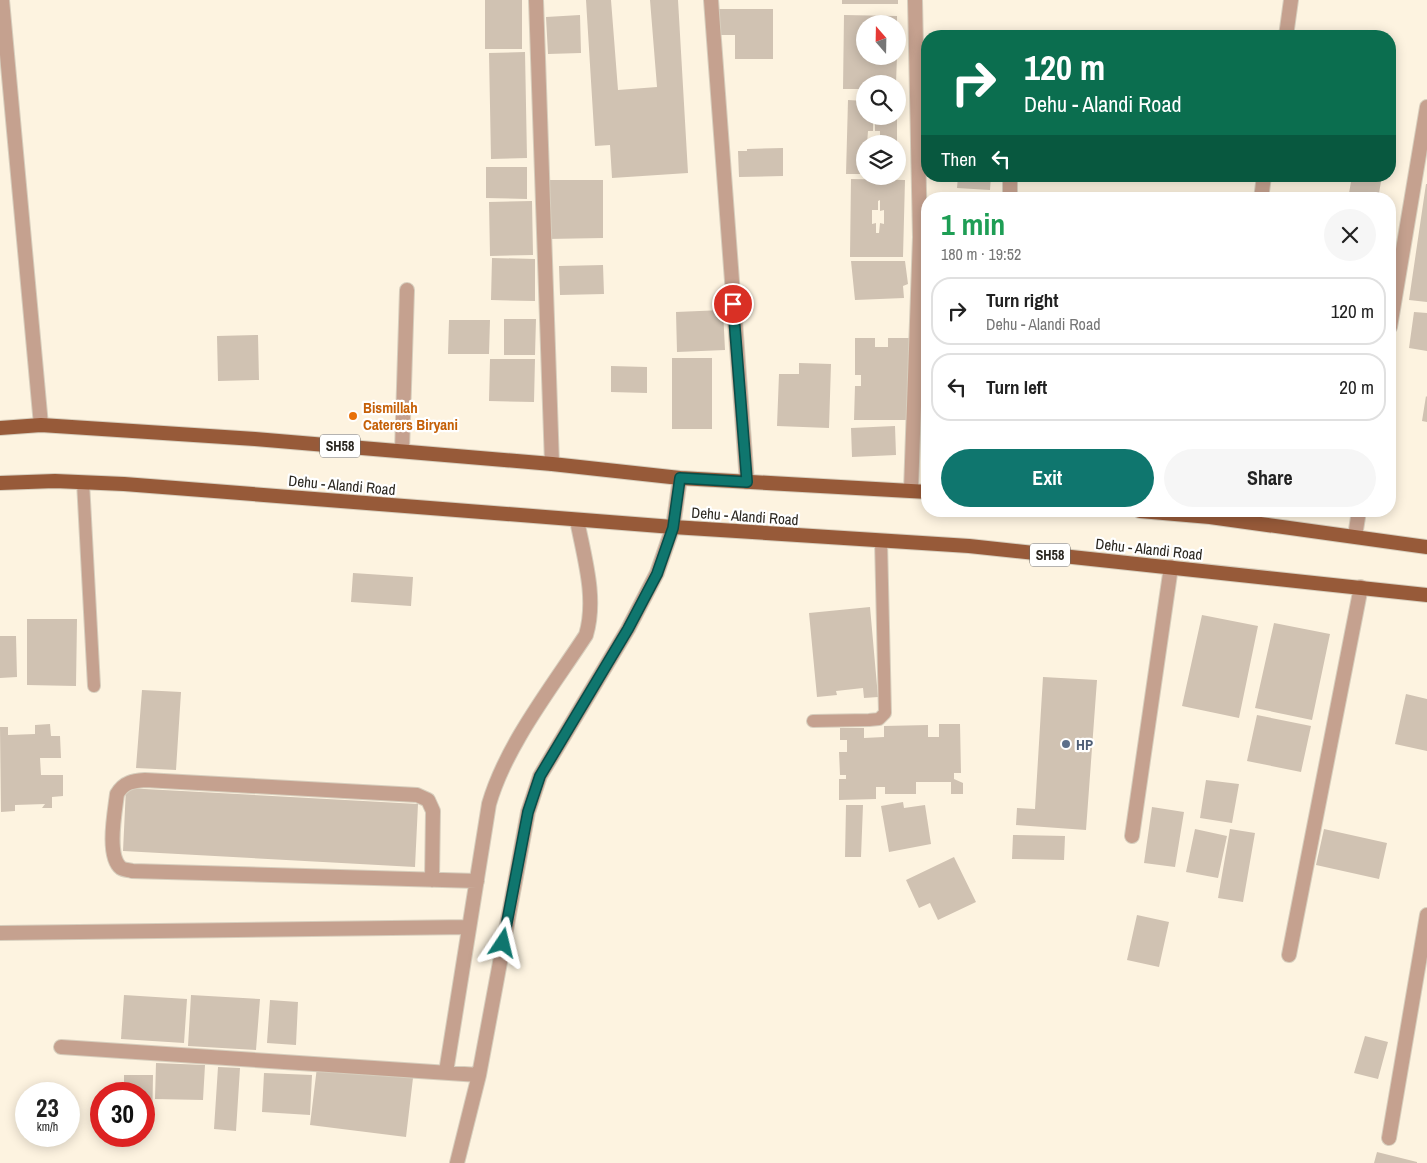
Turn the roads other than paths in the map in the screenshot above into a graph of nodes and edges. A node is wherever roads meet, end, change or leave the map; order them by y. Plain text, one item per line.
1 (2, 0) edge
2 (536, 0) edge
3 (711, 0) edge
4 (915, 0) edge
5 (1291, 0) edge
6 (1287, 30) edge
7 (1427, 107) edge
8 (6, 119) edge
9 (407, 290) dead end
10 (1396, 291) edge
11 (41, 425) junction
12 (0, 428) edge
13 (402, 451) junction
14 (552, 464) junction
15 (680, 478) junction
16 (83, 482) junction
17 (747, 482) junction
18 (0, 483) edge
19 (911, 490) junction
20 (921, 491) edge
21 (1230, 517) edge
22 (1358, 517) edge
23 (578, 520) junction
24 (673, 528) junction
25 (1355, 536) junction
26 (880, 541) junction
27 (1427, 547) edge
28 (1171, 567) junction
29 (1361, 587) junction
30 (1427, 594) edge
31 (94, 686) dead end
32 (813, 721) dead end
33 (1132, 836) dead end
34 (432, 880) junction
35 (477, 881) junction
36 (1427, 915) edge
37 (469, 927) junction
38 (0, 933) edge
39 (1289, 955) dead end
40 (62, 1047) dead end
41 (446, 1072) junction
42 (479, 1075) junction
43 (1388, 1138) dead end
44 (457, 1163) edge

1 - 8 street
2 - 14 street
3 - 17 street
4 - 19 street
5 - 6 street
7 - 10 street
8 - 11 street
9 - 13 street
11 - 12 main road, SH58
11 - 13 main road, SH58
13 - 14 main road, SH58
14 - 15 main road, SH58
15 - 17 main road, SH58
15 - 24 street
16 - 18 main road, Dehu - Alandi Road / SH58
16 - 23 main road, Dehu - Alandi Road / SH58
16 - 31 lane
17 - 19 main road, SH58
19 - 20 main road, SH58
21 - 25 main road
22 - 25 street
23 - 24 main road, Dehu - Alandi Road / SH58
23 - 35 street
24 - 26 main road, Dehu - Alandi Road / SH58
24 - 42 street
25 - 27 main road
26 - 28 main road, Dehu - Alandi Road / SH58
26 - 32 lane
28 - 29 main road, Dehu - Alandi Road / SH58
28 - 33 street
29 - 30 main road, Dehu - Alandi Road / SH58
29 - 39 street
34 - 34 street
34 - 35 street
35 - 37 street
36 - 43 street
37 - 38 street
37 - 41 street
40 - 41 street
41 - 42 street
42 - 44 street

